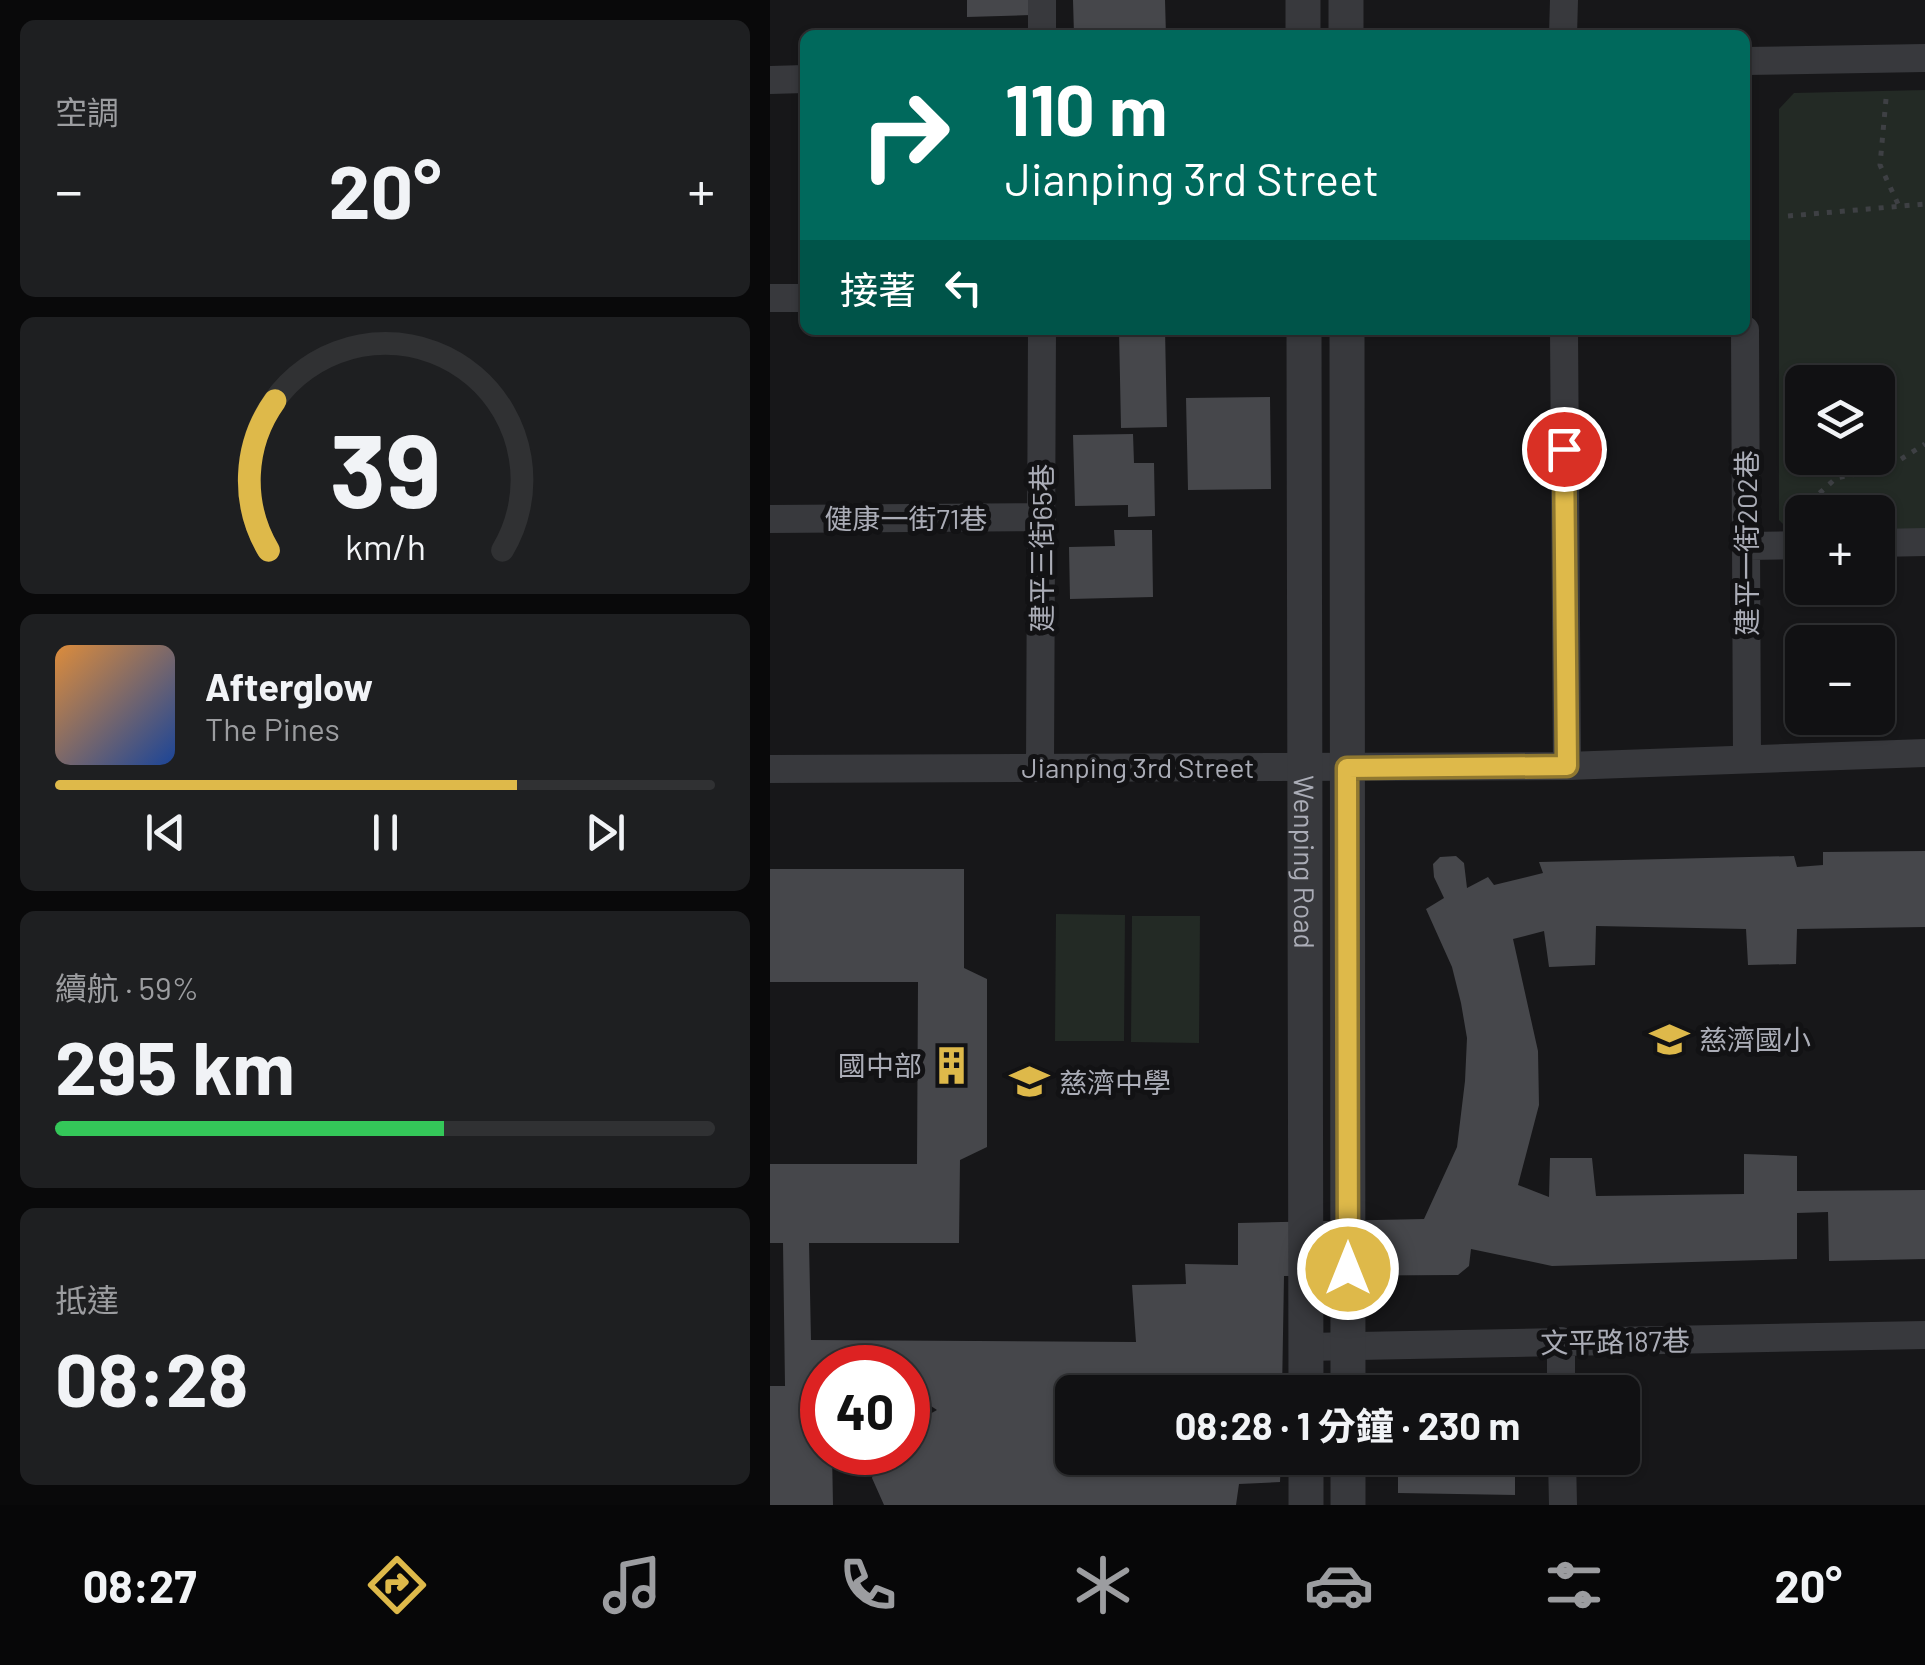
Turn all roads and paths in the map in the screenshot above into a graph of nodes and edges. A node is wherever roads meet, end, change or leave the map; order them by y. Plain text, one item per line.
1 (1042, 0) edge
2 (1303, 0) edge
3 (1346, 0) edge
4 (1564, 0) edge
5 (1042, 30) edge
6 (1303, 30) edge
7 (1346, 30) edge
8 (1562, 30) edge
9 (1925, 58) edge
10 (1750, 61) edge
11 (800, 79) edge
12 (770, 80) edge
13 (1886, 99) dead end
14 (1898, 204) junction
15 (1925, 204) edge
16 (1788, 216) dead end
17 (770, 298) edge
18 (800, 298) edge
19 (1042, 335) edge
20 (1304, 335) edge
21 (1347, 335) edge
22 (1564, 335) edge
23 (1745, 335) edge
24 (1925, 444) edge
25 (1818, 495) edge
26 (1042, 517) junction
27 (770, 519) edge
28 (1925, 542) edge
29 (1895, 543) edge
30 (1785, 545) edge
31 (1746, 546) junction
32 (1925, 752) edge
33 (1747, 756) junction
34 (1040, 766) junction
35 (1567, 766) junction
36 (770, 768) edge
37 (1304, 768) junction
38 (1347, 768) junction
39 (1925, 1336) edge
40 (1561, 1341) junction
41 (1348, 1346) junction
42 (1306, 1348) junction
43 (1306, 1375) edge
44 (1348, 1375) edge
45 (1562, 1375) edge
46 (1306, 1475) edge
47 (1348, 1475) edge
48 (1562, 1475) edge
49 (1306, 1505) edge
50 (1348, 1505) edge
51 (1563, 1505) edge

1 - 5 street
2 - 6 street
3 - 7 street
4 - 8 street
9 - 10 street
11 - 12 street
13 - 14 path
14 - 15 path
14 - 16 path
17 - 18 street
19 - 26 street, 建平三街65巷
20 - 37 street, Wenping Road
21 - 38 street, Wenping Road
22 - 35 street
23 - 31 street, 建平一街202巷
24 - 25 path
26 - 27 street, 健康一街71巷
26 - 34 street, 建平三街65巷
28 - 29 street
30 - 31 street
31 - 33 street, 建平一街202巷
32 - 33 street, Jianping 3rd Street
33 - 35 street, Jianping 3rd Street
34 - 36 street, Jianping 3rd Street
34 - 37 street, Jianping 3rd Street
35 - 38 street, Jianping 3rd Street
37 - 38 street, Jianping 3rd Street
37 - 42 street, Wenping Road
38 - 41 street, Wenping Road
39 - 40 street, 文平路187巷
40 - 41 street, 文平路187巷
40 - 45 street
41 - 42 street, 文平路187巷
41 - 44 street, Wenping Road
42 - 43 street, Wenping Road
46 - 49 street
47 - 50 street
48 - 51 street

